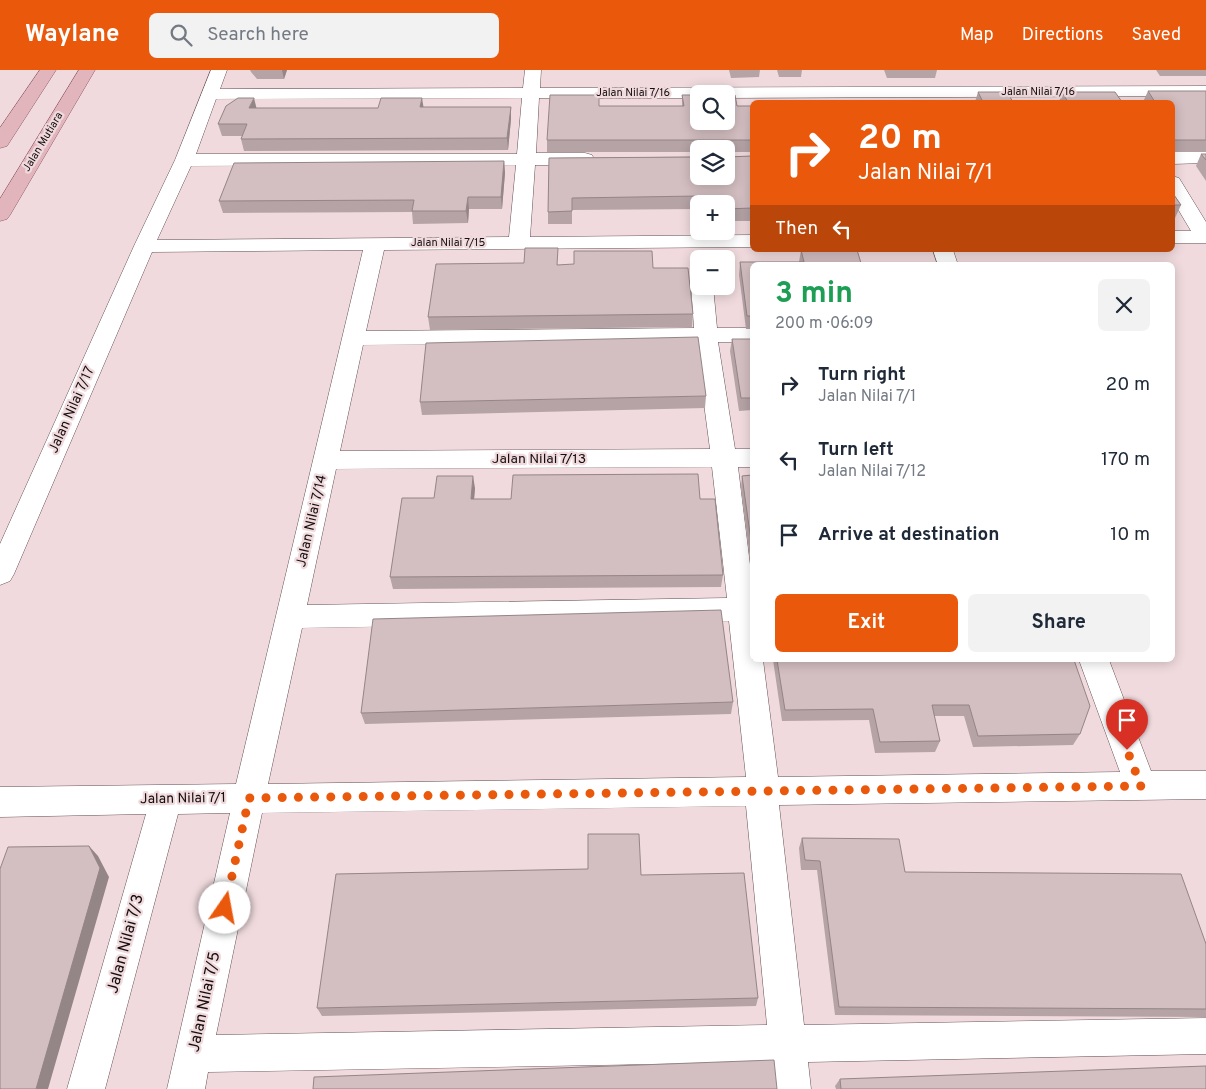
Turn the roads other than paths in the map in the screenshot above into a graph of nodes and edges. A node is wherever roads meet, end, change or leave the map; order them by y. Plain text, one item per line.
1 (48, 70) edge
2 (87, 70) edge
3 (219, 70) edge
4 (533, 70) edge
5 (1119, 90) edge
6 (823, 91) edge
7 (1206, 91) edge
8 (532, 93) junction
9 (210, 94) junction
10 (0, 142) edge
11 (1175, 158) edge
12 (1206, 158) edge
13 (526, 159) junction
14 (603, 159) edge
15 (184, 160) junction
16 (1175, 187) edge
17 (0, 215) edge
18 (1175, 237) edge
19 (1206, 237) edge
20 (750, 240) edge
21 (520, 242) junction
22 (375, 244) junction
23 (144, 246) junction
24 (699, 250) edge
25 (703, 295) edge
26 (706, 335) junction
27 (750, 335) edge
28 (353, 338) junction
29 (724, 458) junction
30 (750, 458) edge
31 (326, 460) junction
32 (0, 574) edge
33 (747, 610) edge
34 (290, 617) junction
35 (750, 643) edge
36 (752, 662) edge
37 (1095, 662) edge
38 (1206, 785) edge
39 (1141, 786) junction
40 (761, 791) junction
41 (249, 798) junction
42 (166, 799) junction
43 (0, 802) edge
44 (1206, 1036) edge
45 (786, 1044) junction
46 (190, 1072) edge
47 (86, 1089) edge
48 (792, 1089) edge

1 - 10 main road
2 - 17 main road, Jalan Mutiara
3 - 9 street, Jalan Nilai 7/17
4 - 8 street
5 - 6 street, Jalan Nilai 7/16
5 - 7 street, Jalan Nilai 7/16
6 - 8 street, Jalan Nilai 7/16
8 - 9 street, Jalan Nilai 7/16
8 - 13 street
9 - 15 street, Jalan Nilai 7/17
11 - 12 street
13 - 14 street
13 - 15 street
13 - 21 street
15 - 23 street, Jalan Nilai 7/17
16 - 19 street
18 - 19 street
20 - 24 street, Jalan Nilai 7/15
21 - 22 street, Jalan Nilai 7/15
21 - 24 street, Jalan Nilai 7/15
22 - 23 street, Jalan Nilai 7/15
22 - 28 street, Jalan Nilai 7/14
23 - 32 street, Jalan Nilai 7/17
25 - 26 street
26 - 27 street
26 - 28 street
26 - 29 street
28 - 31 street, Jalan Nilai 7/14
29 - 30 street, Jalan Nilai 7/13
29 - 31 street, Jalan Nilai 7/13
29 - 33 street
31 - 34 street, Jalan Nilai 7/14
33 - 34 street
33 - 35 street
34 - 41 street, Jalan Nilai 7/14
36 - 40 street
37 - 39 street
38 - 39 street, Jalan Nilai 7/1
39 - 40 street, Jalan Nilai 7/1
40 - 41 street, Jalan Nilai 7/1
40 - 45 street
41 - 42 street, Jalan Nilai 7/1
41 - 46 street, Jalan Nilai 7/5
42 - 43 street, Jalan Nilai 7/1
42 - 47 street, Jalan Nilai 7/3
44 - 45 street
45 - 46 street
45 - 48 street

